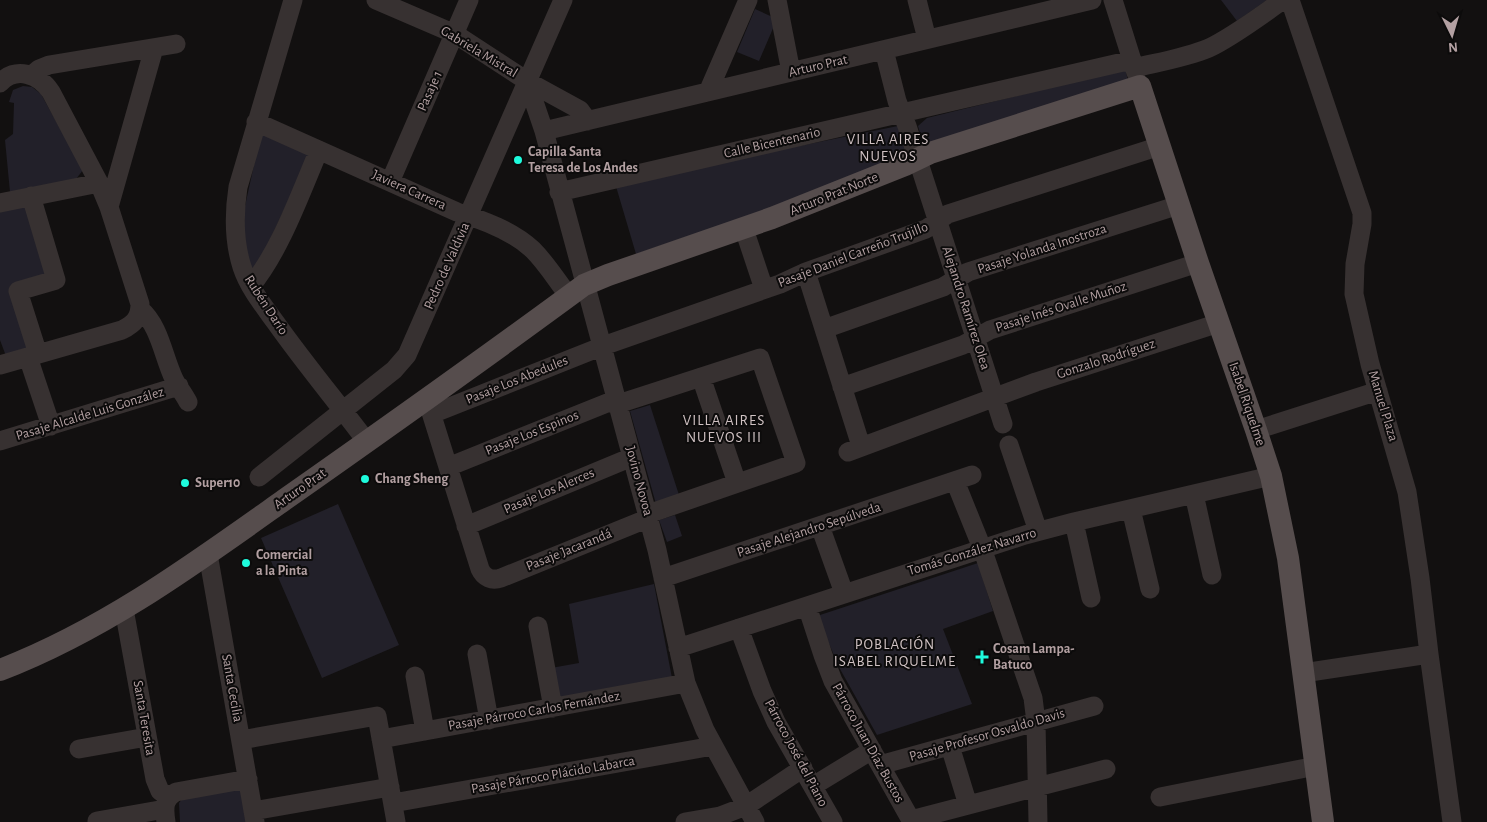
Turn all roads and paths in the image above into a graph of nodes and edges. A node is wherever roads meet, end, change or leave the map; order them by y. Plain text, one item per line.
1 (292, 0) edge
2 (376, 0) edge
3 (469, 0) edge
4 (563, 0) edge
5 (748, 0) edge
6 (777, 0) edge
7 (917, 0) edge
8 (1092, 0) edge
9 (1113, 0) edge
10 (1283, 0) edge
11 (1290, 0) edge
12 (454, 34) junction
13 (927, 39) junction
14 (176, 44) dead end
15 (154, 48) junction
16 (884, 50) junction
17 (1135, 71) junction
18 (791, 72) junction
19 (32, 75) junction
20 (527, 80) junction
21 (1, 81) edge
22 (708, 92) junction
23 (902, 113) junction
24 (588, 120) junction
25 (256, 122) junction
26 (544, 131) junction
27 (1160, 146) junction
28 (319, 150) junction
29 (918, 159) junction
30 (99, 182) junction
31 (390, 182) junction
32 (559, 192) junction
33 (30, 196) junction
34 (0, 203) edge
35 (1179, 205) junction
36 (109, 207) junction
37 (469, 215) junction
38 (938, 221) junction
39 (744, 228) junction
40 (1198, 263) junction
41 (806, 272) junction
42 (956, 280) junction
43 (250, 286) junction
44 (577, 290) junction
45 (764, 290) junction
46 (140, 309) junction
47 (1219, 323) junction
48 (824, 329) junction
49 (975, 338) junction
50 (602, 346) junction
51 (33, 355) junction
52 (0, 365) edge
53 (701, 377) junction
54 (842, 387) junction
55 (1378, 391) junction
56 (994, 398) junction
57 (617, 402) junction
58 (429, 407) junction
59 (343, 410) junction
60 (1002, 424) dead end
61 (51, 426) junction
62 (1256, 430) junction
63 (0, 442) edge
64 (367, 442) junction
65 (1009, 445) dead end
66 (632, 457) junction
67 (796, 463) joint
68 (448, 467) junction
69 (1271, 476) junction
70 (259, 477) dead end
71 (737, 483) junction
72 (1194, 494) junction
73 (1131, 509) junction
74 (648, 516) junction
75 (1074, 522) junction
76 (466, 526) junction
77 (820, 526) junction
78 (1038, 531) junction
79 (982, 548) junction
80 (208, 554) junction
81 (1212, 575) dead end
82 (664, 578) junction
83 (1150, 589) dead end
84 (844, 594) junction
85 (1092, 598) dead end
86 (807, 606) junction
87 (124, 608) junction
88 (538, 626) dead end
89 (739, 628) junction
90 (678, 648) junction
91 (477, 654) dead end
92 (1429, 654) junction
93 (0, 670) edge
94 (1303, 672) junction
95 (415, 676) dead end
96 (686, 683) junction
97 (1094, 706) dead end
98 (553, 708) junction
99 (489, 720) junction
100 (1036, 722) junction
101 (425, 731) junction
102 (147, 737) junction
103 (381, 739) junction
104 (241, 740) junction
105 (713, 746) junction
106 (950, 746) junction
107 (79, 749) dead end
108 (876, 758) junction
109 (1316, 766) junction
110 (803, 768) junction
111 (1106, 769) dead end
112 (248, 779) junction
113 (813, 786) junction
114 (1037, 787) junction
115 (391, 795) junction
116 (1160, 797) dead end
117 (968, 805) junction
118 (167, 809) edge
119 (751, 814) edge
120 (254, 816) edge
121 (97, 820) dead end
122 (911, 821) edge
123 (396, 822) edge
124 (685, 822) edge
125 (833, 822) edge
126 (1038, 822) edge
127 (1323, 822) edge
128 (1452, 822) edge

1 - 25 street, Rubén Darío
2 - 12 street, Gabriela Mistral
3 - 12 street, Pasaje 1
4 - 20 street, Pedro de Valdivia
5 - 22 street
6 - 18 street
7 - 13 street
8 - 13 street, Arturo Prat
9 - 17 street, Isabel Riquelme
10 - 17 street, Calle Bicentenario
11 - 55 street, Manuel Plaza
12 - 20 street, Gabriela Mistral
12 - 31 street, Pasaje 1
13 - 16 street, Arturo Prat
14 - 15 street
15 - 19 street
15 - 36 street
16 - 18 street, Arturo Prat
16 - 23 street, Alejandro Ramírez Olea
17 - 23 street, Calle Bicentenario
17 - 27 main road, Isabel Riquelme
17 - 29 main road, Arturo Prat Norte
18 - 22 street, Arturo Prat
19 - 21 street
19 - 30 street
20 - 24 street, Gabriela Mistral
20 - 26 street, Gabriela Mistral
20 - 37 street, Pedro de Valdivia
22 - 24 street, Arturo Prat
23 - 29 street, Alejandro Ramírez Olea
23 - 32 street, Calle Bicentenario
24 - 26 street, Arturo Prat
25 - 28 street, Javiera Carrera
25 - 43 street, Rubén Darío
26 - 32 street, Jovino Novoa
27 - 35 main road, Isabel Riquelme
27 - 38 street, Pasaje Daniel Carreño Trujillo
28 - 31 street, Javiera Carrera
28 - 43 street
29 - 38 street, Alejandro Ramírez Olea
29 - 39 main road, Arturo Prat Norte
30 - 33 street
30 - 36 street
31 - 37 street, Javiera Carrera
32 - 44 street, Jovino Novoa
33 - 34 street
33 - 51 street
35 - 40 main road, Isabel Riquelme
35 - 42 street, Pasaje Yolanda Inostroza
36 - 46 street
37 - 44 street, Javiera Carrera
37 - 59 street, Pedro de Valdivia
38 - 41 street, Pasaje Daniel Carreño Trujillo
38 - 42 street, Alejandro Ramírez Olea
39 - 44 main road, Arturo Prat Norte
39 - 45 street
40 - 47 main road, Isabel Riquelme
40 - 49 street, Pasaje Inés Ovalle Muñoz
41 - 45 street, Pasaje Daniel Carreño Trujillo
41 - 48 street
42 - 48 street, Pasaje Yolanda Inostroza
42 - 49 street, Alejandro Ramírez Olea
43 - 59 street, Rubén Darío
44 - 50 street, Jovino Novoa
44 - 58 main road, Arturo Prat
45 - 50 street, Pasaje Daniel Carreño Trujillo
46 - 51 street
46 - 61 street, Pasaje Alcalde Luis González
47 - 56 street, Gonzalo Rodríguez
47 - 62 main road, Isabel Riquelme
48 - 54 street
49 - 54 street, Pasaje Inés Ovalle Muñoz
49 - 56 street, Alejandro Ramírez Olea
50 - 57 street, Jovino Novoa
50 - 58 street, Pasaje Los Abedules
51 - 52 street
51 - 61 street
53 - 57 street, Pasaje Los Espinos
53 - 67 street, Pasaje Los Espinos
53 - 71 street
54 - 56 street, Gonzalo Rodríguez
55 - 62 street
55 - 92 street, Manuel Plaza
56 - 60 street, Alejandro Ramírez Olea
57 - 66 street, Jovino Novoa
57 - 68 street, Pasaje Los Espinos
58 - 64 main road, Arturo Prat
58 - 68 street
59 - 64 street, Rubén Darío
59 - 70 street, Pedro de Valdivia
61 - 63 street, Pasaje Alcalde Luis González
62 - 69 main road, Isabel Riquelme
64 - 80 main road, Arturo Prat
65 - 78 street
66 - 74 street, Jovino Novoa
66 - 76 street, Pasaje Los Alerces
67 - 71 street, Pasaje Jacarandá
68 - 76 street
69 - 72 street, Tomás González Navarro
69 - 94 main road, Isabel Riquelme
71 - 74 street, Pasaje Jacarandá
72 - 73 street, Tomás González Navarro
72 - 81 street
73 - 75 street, Tomás González Navarro
73 - 83 street
74 - 76 street, Pasaje Jacarandá
74 - 82 street, Jovino Novoa
75 - 78 street, Tomás González Navarro
75 - 85 street
77 - 79 street, Pasaje Alejandro Sepúlveda
77 - 82 street, Pasaje Alejandro Sepúlveda
77 - 84 street
78 - 79 street, Tomás González Navarro
79 - 84 street, Tomás González Navarro
79 - 100 street, Pasaje Alejandro Sepúlveda
80 - 87 main road, Arturo Prat
80 - 104 street, Santa Cecilia
82 - 90 street, Jovino Novoa
84 - 86 street, Tomás González Navarro
86 - 89 street, Tomás González Navarro
86 - 108 street, Párroco Juan Díaz Bustos
87 - 93 main road, Arturo Prat
87 - 102 street, Santa Teresita
88 - 98 street
89 - 90 street, Tomás González Navarro
89 - 110 street, Párroco José del Piano
90 - 96 street, Jovino Novoa
91 - 99 street
92 - 94 street
92 - 128 street, Manuel Plaza
94 - 109 main road, Isabel Riquelme
95 - 101 street
96 - 98 street, Pasaje Párroco Carlos Fernández
96 - 105 street, Jovino Novoa
97 - 100 street, Pasaje Profesor Osvaldo Davis
98 - 99 street, Pasaje Párroco Carlos Fernández
99 - 101 street, Pasaje Párroco Carlos Fernández
100 - 106 street, Pasaje Profesor Osvaldo Davis
100 - 114 street, Pasaje Alejandro Sepúlveda
101 - 103 street, Pasaje Párroco Carlos Fernández
102 - 107 street
102 - 118 street, Santa Teresita
103 - 104 street
103 - 115 street
104 - 112 street, Santa Cecilia
105 - 115 street, Pasaje Párroco Plácido Labarca
105 - 119 street, Jovino Novoa
106 - 108 street, Pasaje Profesor Osvaldo Davis
106 - 117 street
108 - 113 street, Pasaje Profesor Osvaldo Davis
108 - 122 street, Párroco Juan Díaz Bustos
109 - 116 street
109 - 127 main road, Isabel Riquelme
110 - 113 street, Párroco José del Piano
110 - 119 street
111 - 114 street
112 - 118 street
112 - 120 street, Santa Cecilia
113 - 125 street, Párroco José del Piano
114 - 117 street
114 - 126 street, Pasaje Alejandro Sepúlveda
115 - 120 street, Pasaje Párroco Plácido Labarca
115 - 123 street
117 - 122 street
118 - 121 street
119 - 124 street

